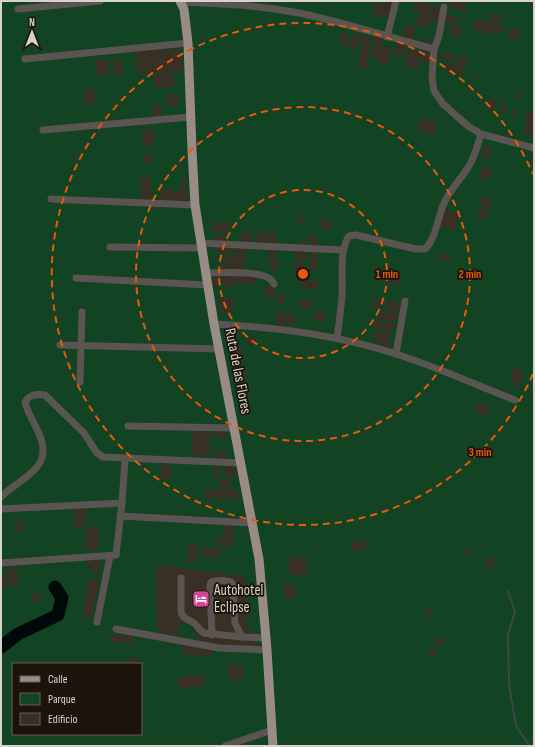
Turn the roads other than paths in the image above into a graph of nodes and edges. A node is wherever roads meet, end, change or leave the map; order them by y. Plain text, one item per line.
1 (100, 1) edge
2 (396, 1) edge
3 (183, 3) edge
4 (444, 7) dead end
5 (18, 9) dead end
6 (387, 37) junction
7 (188, 44) junction
8 (434, 50) junction
9 (25, 59) dead end
10 (190, 117) junction
11 (43, 130) dead end
12 (481, 134) junction
13 (534, 148) edge
14 (51, 199) dead end
15 (195, 205) junction
16 (201, 245) junction
17 (110, 247) dead end
18 (344, 250) junction
19 (206, 273) junction
20 (76, 278) dead end
21 (274, 284) dead end
22 (208, 285) junction
23 (406, 301) dead end
24 (82, 312) dead end
25 (214, 324) junction
26 (337, 338) junction
27 (60, 345) dead end
28 (81, 346) junction
29 (219, 349) junction
30 (396, 354) junction
31 (80, 382) dead end
32 (515, 400) dead end
33 (128, 426) dead end
34 (234, 428) junction
35 (125, 459) junction
36 (241, 463) junction
37 (1, 498) edge
38 (122, 503) junction
39 (1, 509) edge
40 (120, 516) junction
41 (252, 523) junction
42 (110, 556) junction
43 (1, 563) edge
44 (181, 578) dead end
45 (97, 622) dead end
46 (116, 629) dead end
47 (212, 635) junction
48 (242, 637) junction
49 (266, 638) junction
50 (267, 650) junction
51 (272, 730) junction
52 (225, 746) edge
53 (273, 746) edge

1 - 5 street
2 - 6 street
3 - 6 street
3 - 7 main road, Ruta de las Flores
4 - 8 street
6 - 8 street
7 - 9 street
7 - 10 main road, Ruta de las Flores
8 - 12 street
10 - 11 street
10 - 15 main road, Ruta de las Flores
12 - 13 street
12 - 18 street
14 - 15 street
15 - 16 main road, Ruta de las Flores
16 - 17 street
16 - 18 street
16 - 19 main road, Ruta de las Flores
18 - 26 street
19 - 21 street
19 - 22 main road, Ruta de las Flores
20 - 22 street
22 - 25 main road, Ruta de las Flores
23 - 30 street
24 - 28 street
25 - 26 street
25 - 29 main road, Ruta de las Flores
26 - 30 street
27 - 28 street
28 - 29 street
28 - 31 street
29 - 34 main road, Ruta de las Flores
30 - 32 street
33 - 34 street
34 - 36 main road, Ruta de las Flores
35 - 36 street
35 - 37 street
35 - 38 street
36 - 41 main road, Ruta de las Flores
38 - 39 street
38 - 40 street
40 - 41 street
40 - 42 street
41 - 49 main road, Ruta de las Flores
42 - 43 street
42 - 45 street
44 - 47 street
46 - 50 street
47 - 48 street
47 - 48 street
48 - 49 street
49 - 50 main road, Ruta de las Flores
50 - 51 main road, Ruta de las Flores
51 - 52 street
51 - 53 main road, Ruta de las Flores

